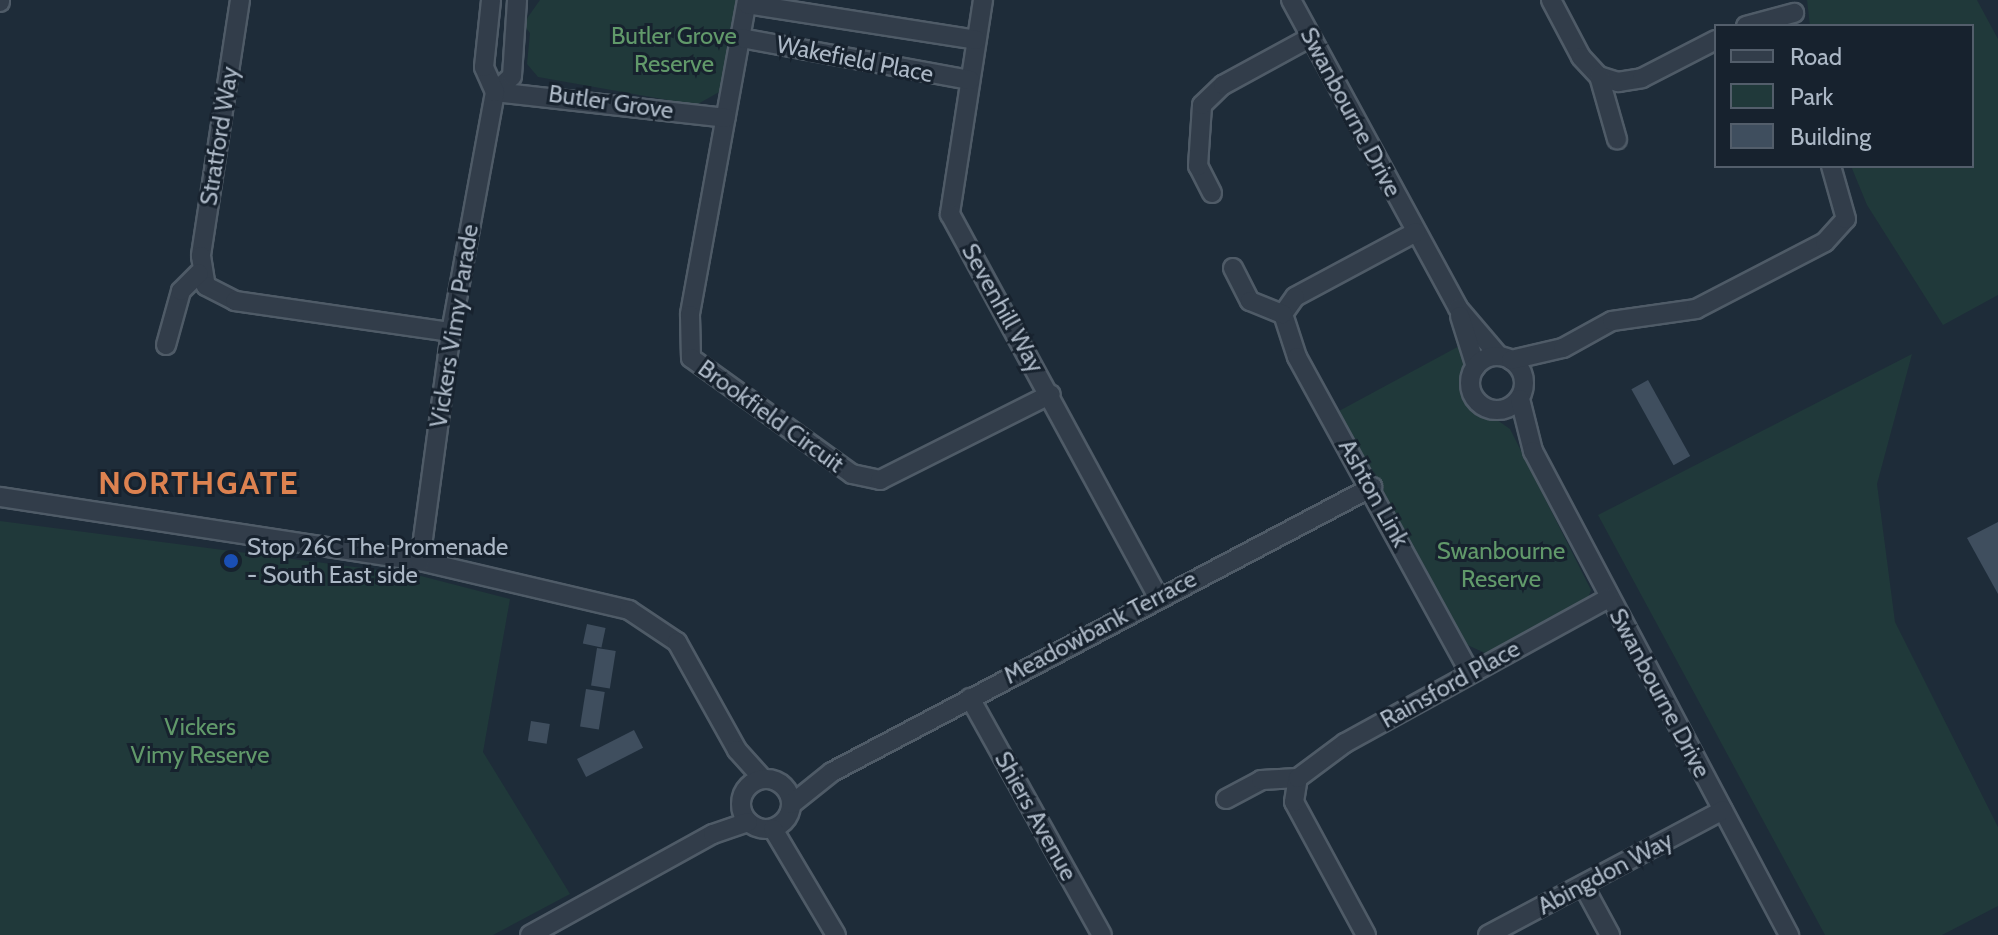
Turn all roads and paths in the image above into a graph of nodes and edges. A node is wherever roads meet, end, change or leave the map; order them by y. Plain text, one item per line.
1 (240, 0) edge
2 (491, 0) edge
3 (517, 0) edge
4 (983, 0) edge
5 (1291, 0) edge
6 (1551, 0) edge
7 (747, 2) edge
8 (1794, 13) edge
9 (1753, 24) edge
10 (1311, 37) junction
11 (741, 38) junction
12 (976, 40) junction
13 (1714, 41) edge
14 (1599, 76) junction
15 (970, 80) junction
16 (495, 92) junction
17 (726, 118) junction
18 (1617, 139) dead end
19 (1832, 168) edge
20 (1212, 193) dead end
21 (1416, 232) junction
22 (1233, 268) dead end
23 (199, 273) junction
24 (1458, 308) junction
25 (1283, 314) junction
26 (451, 332) junction
27 (166, 345) dead end
28 (1563, 348) junction
29 (1505, 358) junction
30 (1476, 367) junction
31 (1522, 393) junction
32 (1051, 394) junction
33 (1503, 410) junction
34 (1533, 451) junction
35 (1372, 487) junction
36 (0, 497) edge
37 (420, 561) junction
38 (1157, 595) junction
39 (1609, 598) junction
40 (1469, 671) junction
41 (970, 698) junction
42 (737, 750) junction
43 (832, 772) junction
44 (1298, 778) junction
45 (763, 779) junction
46 (783, 785) junction
47 (1226, 799) dead end
48 (744, 807) junction
49 (1723, 810) junction
50 (783, 818) junction
51 (1583, 885) junction
52 (563, 918) junction
53 (530, 935) edge
54 (572, 935) edge
55 (836, 935) edge
56 (1102, 935) edge
57 (1366, 935) edge
58 (1488, 935) edge
59 (1610, 935) edge
60 (1789, 935) edge

1 - 23 street, Stratford Way
2 - 16 street, Vickers Vimy Parade
3 - 16 street, Vickers Vimy Parade
4 - 12 street, Sevenhill Way
5 - 10 street, Swanbourne Drive
6 - 14 street
7 - 11 street, Brookfield Circuit
7 - 12 street, Wakefield Place
8 - 9 street
10 - 20 street
10 - 21 street, Swanbourne Drive
11 - 15 street, Wakefield Place
11 - 17 street, Brookfield Circuit
12 - 15 street, Sevenhill Way
13 - 14 street
14 - 18 street
15 - 32 street, Sevenhill Way
16 - 17 street, Butler Grove
16 - 26 street, Vickers Vimy Parade
17 - 32 street, Brookfield Circuit
19 - 28 street
21 - 24 street, Swanbourne Drive
21 - 25 street
22 - 25 street
23 - 26 street
23 - 27 street, Stratford Way
24 - 29 street, Swanbourne Drive
24 - 30 street, Swanbourne Drive
25 - 35 street, Ashton Link
26 - 37 street, Vickers Vimy Parade
28 - 29 street
28 - 31 street
29 - 30 street
29 - 31 street
30 - 33 street
31 - 33 street
31 - 34 street, Swanbourne Drive
32 - 38 street, Sevenhill Way
33 - 34 street, Swanbourne Drive
34 - 39 street, Swanbourne Drive
35 - 38 street, Meadowbank Terrace
35 - 40 street, Ashton Link
36 - 37 street
37 - 42 street
38 - 41 street, Meadowbank Terrace
39 - 40 street, Rainsford Place
39 - 49 street, Swanbourne Drive
40 - 44 street, Rainsford Place
41 - 43 street, Meadowbank Terrace
41 - 56 street, Shiers Avenue
42 - 45 street
42 - 48 street
43 - 46 street, Meadowbank Terrace
43 - 50 street, Meadowbank Terrace
44 - 47 street, Rainsford Place
44 - 57 street
45 - 46 street
45 - 48 street
46 - 50 street
48 - 50 street
48 - 52 street
49 - 51 street, Abingdon Way
49 - 60 street, Swanbourne Drive
50 - 55 street
51 - 58 street, Abingdon Way
51 - 59 street
52 - 53 street
52 - 54 street

